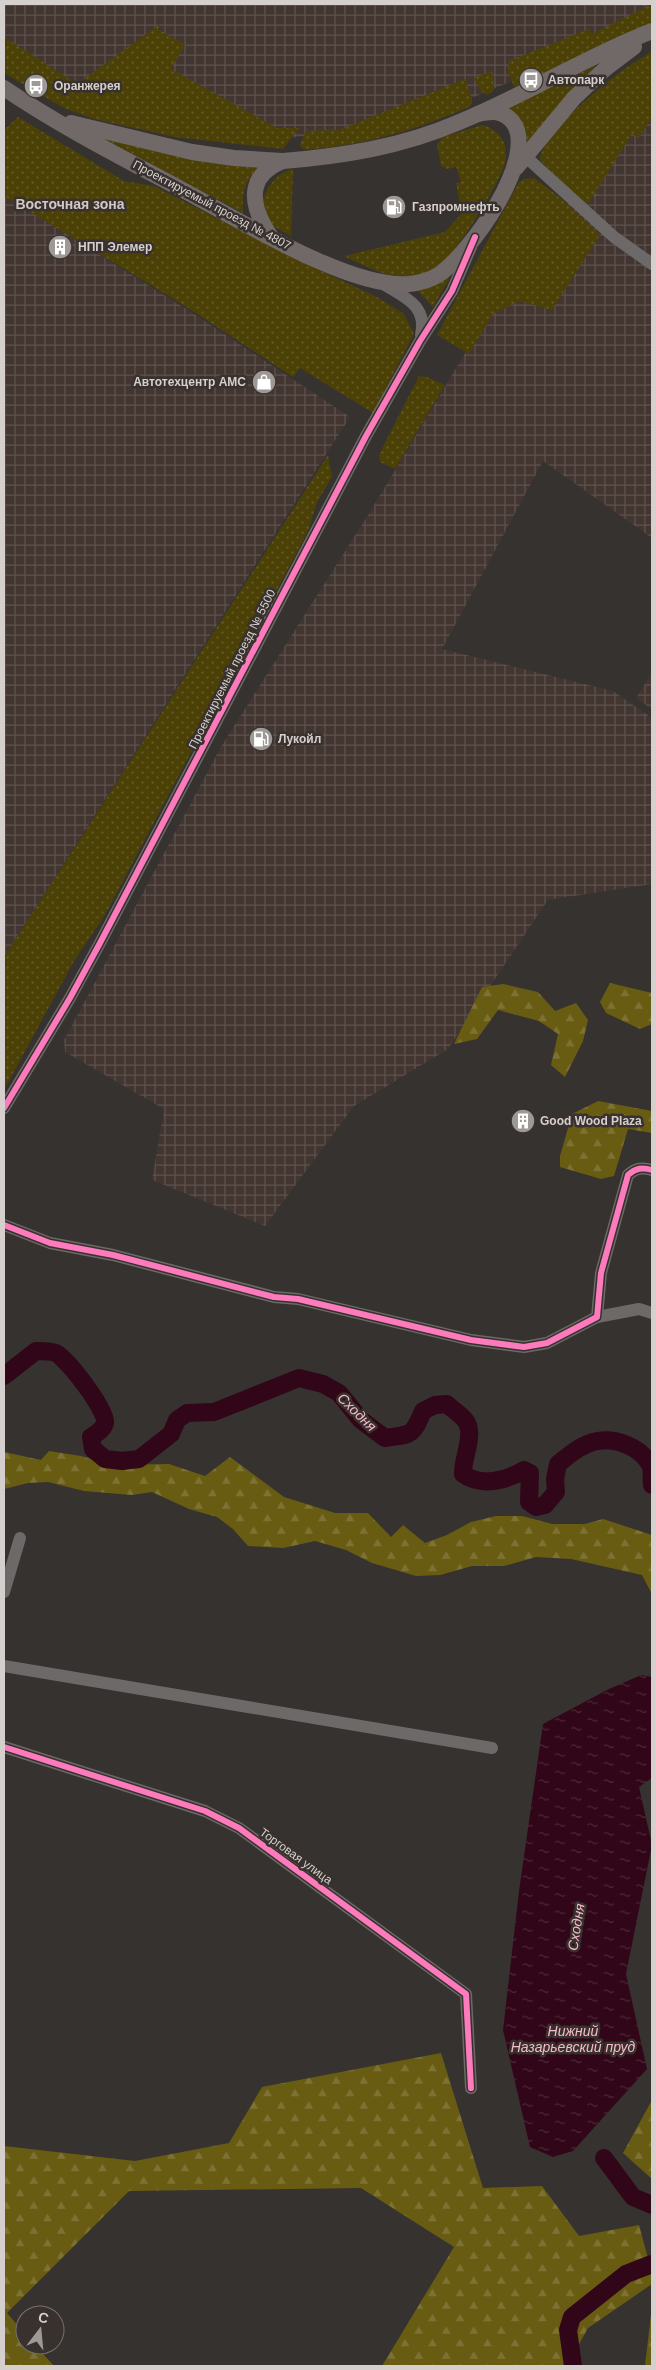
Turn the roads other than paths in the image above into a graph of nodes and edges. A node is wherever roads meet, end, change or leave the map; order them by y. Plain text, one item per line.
1 (652, 32) edge
2 (4, 88) edge
3 (478, 114) junction
4 (49, 118) junction
5 (526, 157) junction
6 (283, 161) junction
7 (513, 171) junction
8 (273, 238) junction
9 (475, 238) junction
10 (652, 264) edge
11 (380, 282) junction
12 (420, 341) junction
13 (4, 1108) edge
14 (652, 1170) edge
15 (4, 1225) edge
16 (652, 1313) edge
17 (596, 1316) junction
18 (20, 1538) dead end
19 (4, 1592) edge
20 (4, 1666) edge
21 (4, 1747) edge
22 (492, 1748) dead end
23 (471, 2088) dead end

1 - 3 main road, Проектируемый проезд № 4807
1 - 5 main road
2 - 4 main road, Проектируемый проезд № 4807
3 - 6 main road, Проектируемый проезд № 4807
3 - 7 main road
4 - 6 main road, Проектируемый проезд № 4807
4 - 8 main road, Проектируемый проезд № 4807
5 - 7 main road
5 - 10 street
6 - 8 main road
7 - 9 main road, Проектируемый проезд № 4807
8 - 11 main road, Проектируемый проезд № 4807
9 - 11 main road, Проектируемый проезд № 4807
9 - 12 street, Проектируемый проезд № 5500
11 - 12 street, Проектируемый проезд № 5500
12 - 13 street, Проектируемый проезд № 5500
14 - 17 street
15 - 17 street
16 - 17 street
18 - 19 street
20 - 22 street
21 - 23 street, Торговая улица

